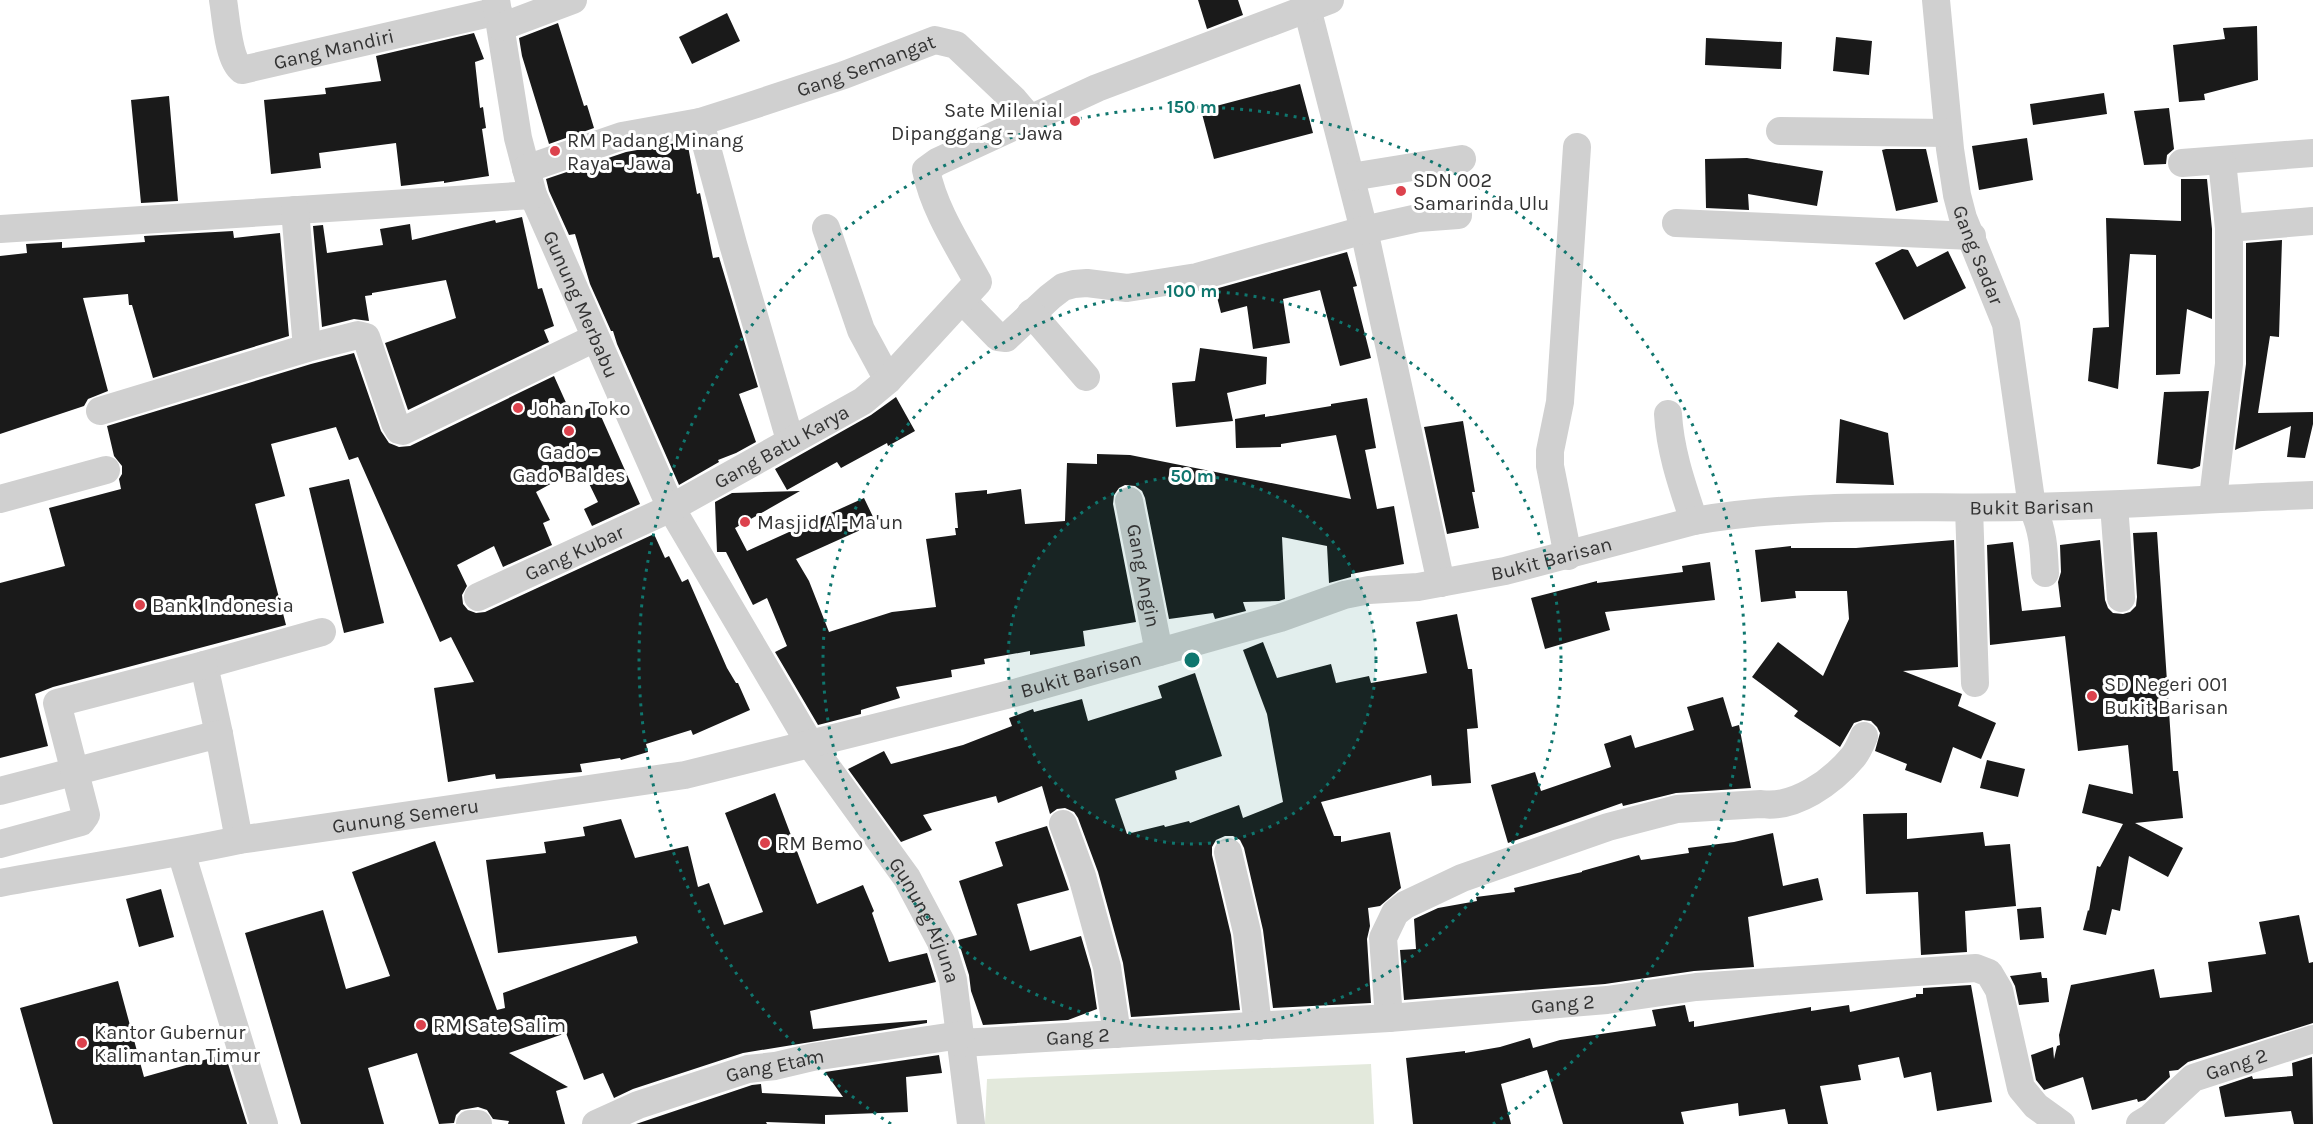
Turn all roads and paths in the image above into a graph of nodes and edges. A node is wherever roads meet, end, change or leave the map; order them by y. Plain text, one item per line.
1 (223, 0) edge
2 (573, 0) edge
3 (1936, 0) edge
4 (1318, 4) edge
5 (498, 13) edge
6 (1031, 120) junction
7 (700, 122) junction
8 (1780, 131) dead end
9 (1948, 133) junction
10 (1577, 147) dead end
11 (2313, 153) edge
12 (1462, 159) dead end
13 (2223, 161) junction
14 (2182, 163) dead end
15 (1351, 177) junction
16 (530, 182) junction
17 (295, 210) junction
18 (1458, 215) dead end
19 (2313, 221) edge
20 (1676, 223) dead end
21 (826, 228) dead end
22 (2229, 228) junction
23 (0, 229) edge
24 (1364, 230) junction
25 (1972, 236) junction
26 (962, 300) junction
27 (1031, 313) junction
28 (595, 338) junction
29 (307, 348) junction
30 (1086, 377) dead end
31 (888, 380) junction
32 (100, 411) dead end
33 (1668, 414) dead end
34 (790, 440) junction
35 (106, 470) dead end
36 (2313, 495) edge
37 (2213, 498) junction
38 (0, 499) edge
39 (1129, 501) dead end
40 (2114, 504) junction
41 (2032, 507) junction
42 (670, 508) junction
43 (1968, 508) junction
44 (1694, 521) junction
45 (1568, 556) junction
46 (2045, 573) dead end
47 (1440, 583) junction
48 (478, 597) dead end
49 (2121, 598) dead end
50 (322, 632) dead end
51 (1160, 652) junction
52 (204, 665) junction
53 (1975, 683) dead end
54 (219, 734) junction
55 (1864, 736) dead end
56 (810, 744) junction
57 (74, 772) junction
58 (0, 791) edge
59 (1063, 824) dead end
60 (239, 840) junction
61 (0, 844) edge
62 (181, 852) junction
63 (1228, 852) dead end
64 (0, 883) edge
65 (1389, 1018) junction
66 (1258, 1026) junction
67 (1117, 1034) junction
68 (961, 1039) junction
69 (2313, 1039) edge
70 (264, 1124) edge
71 (470, 1124) edge
72 (478, 1124) edge
73 (596, 1124) edge
74 (971, 1124) edge
75 (2061, 1124) edge
76 (2140, 1124) edge

1 - 5 street, Gang Mandiri
2 - 5 street
3 - 9 street, Gang Sadar
4 - 6 street
4 - 15 street
5 - 16 street, Gunung Merbabu
6 - 7 street, Gang Semangat
6 - 26 street, Gang Batu Karya
7 - 16 street, Gang Semangat
7 - 34 street
8 - 9 street
9 - 25 street, Gang Sadar
10 - 45 street
11 - 13 street
12 - 15 street
13 - 14 street
13 - 22 street
15 - 24 street
16 - 17 street, Gang Semangat
16 - 28 street, Gunung Merbabu
17 - 23 street, Gang Semangat
17 - 29 street
18 - 24 street
19 - 22 street
20 - 25 street
21 - 31 street
22 - 37 street
24 - 27 street
24 - 47 street
25 - 41 street, Gang Sadar
26 - 27 street
26 - 31 street, Gang Batu Karya
27 - 30 street
28 - 29 street
28 - 42 street, Gunung Merbabu
29 - 32 street
31 - 34 street, Gang Batu Karya
33 - 44 street
34 - 42 street, Gang Batu Karya
35 - 38 street
36 - 37 street, Bukit Barisan
37 - 40 street, Bukit Barisan
39 - 51 street, Gang Angin
40 - 41 street, Bukit Barisan
40 - 49 street
41 - 43 street, Bukit Barisan
41 - 46 street, Gang Sadar
42 - 48 street, Gang Kubar
42 - 56 street, Gunung Merbabu
43 - 44 street, Bukit Barisan
43 - 53 street
44 - 45 street, Bukit Barisan
45 - 47 street, Bukit Barisan
47 - 51 street, Bukit Barisan
50 - 52 street
51 - 56 street, Bukit Barisan
52 - 54 street
52 - 57 street
54 - 57 street
54 - 60 street
55 - 65 street
56 - 60 street, Gunung Semeru
56 - 68 street, Gunung Arjuna
57 - 58 street
57 - 61 street
59 - 67 street
60 - 62 street, Gunung Semeru
62 - 64 street, Gunung Semeru
62 - 70 street
63 - 66 street
65 - 66 street, Gang 2
65 - 75 street, Gang 2
66 - 67 street, Gang 2
67 - 68 street, Gang 2
68 - 73 street, Gang Etam
68 - 74 street, Gunung Arjuna
69 - 76 street, Gang 2
71 - 72 street

